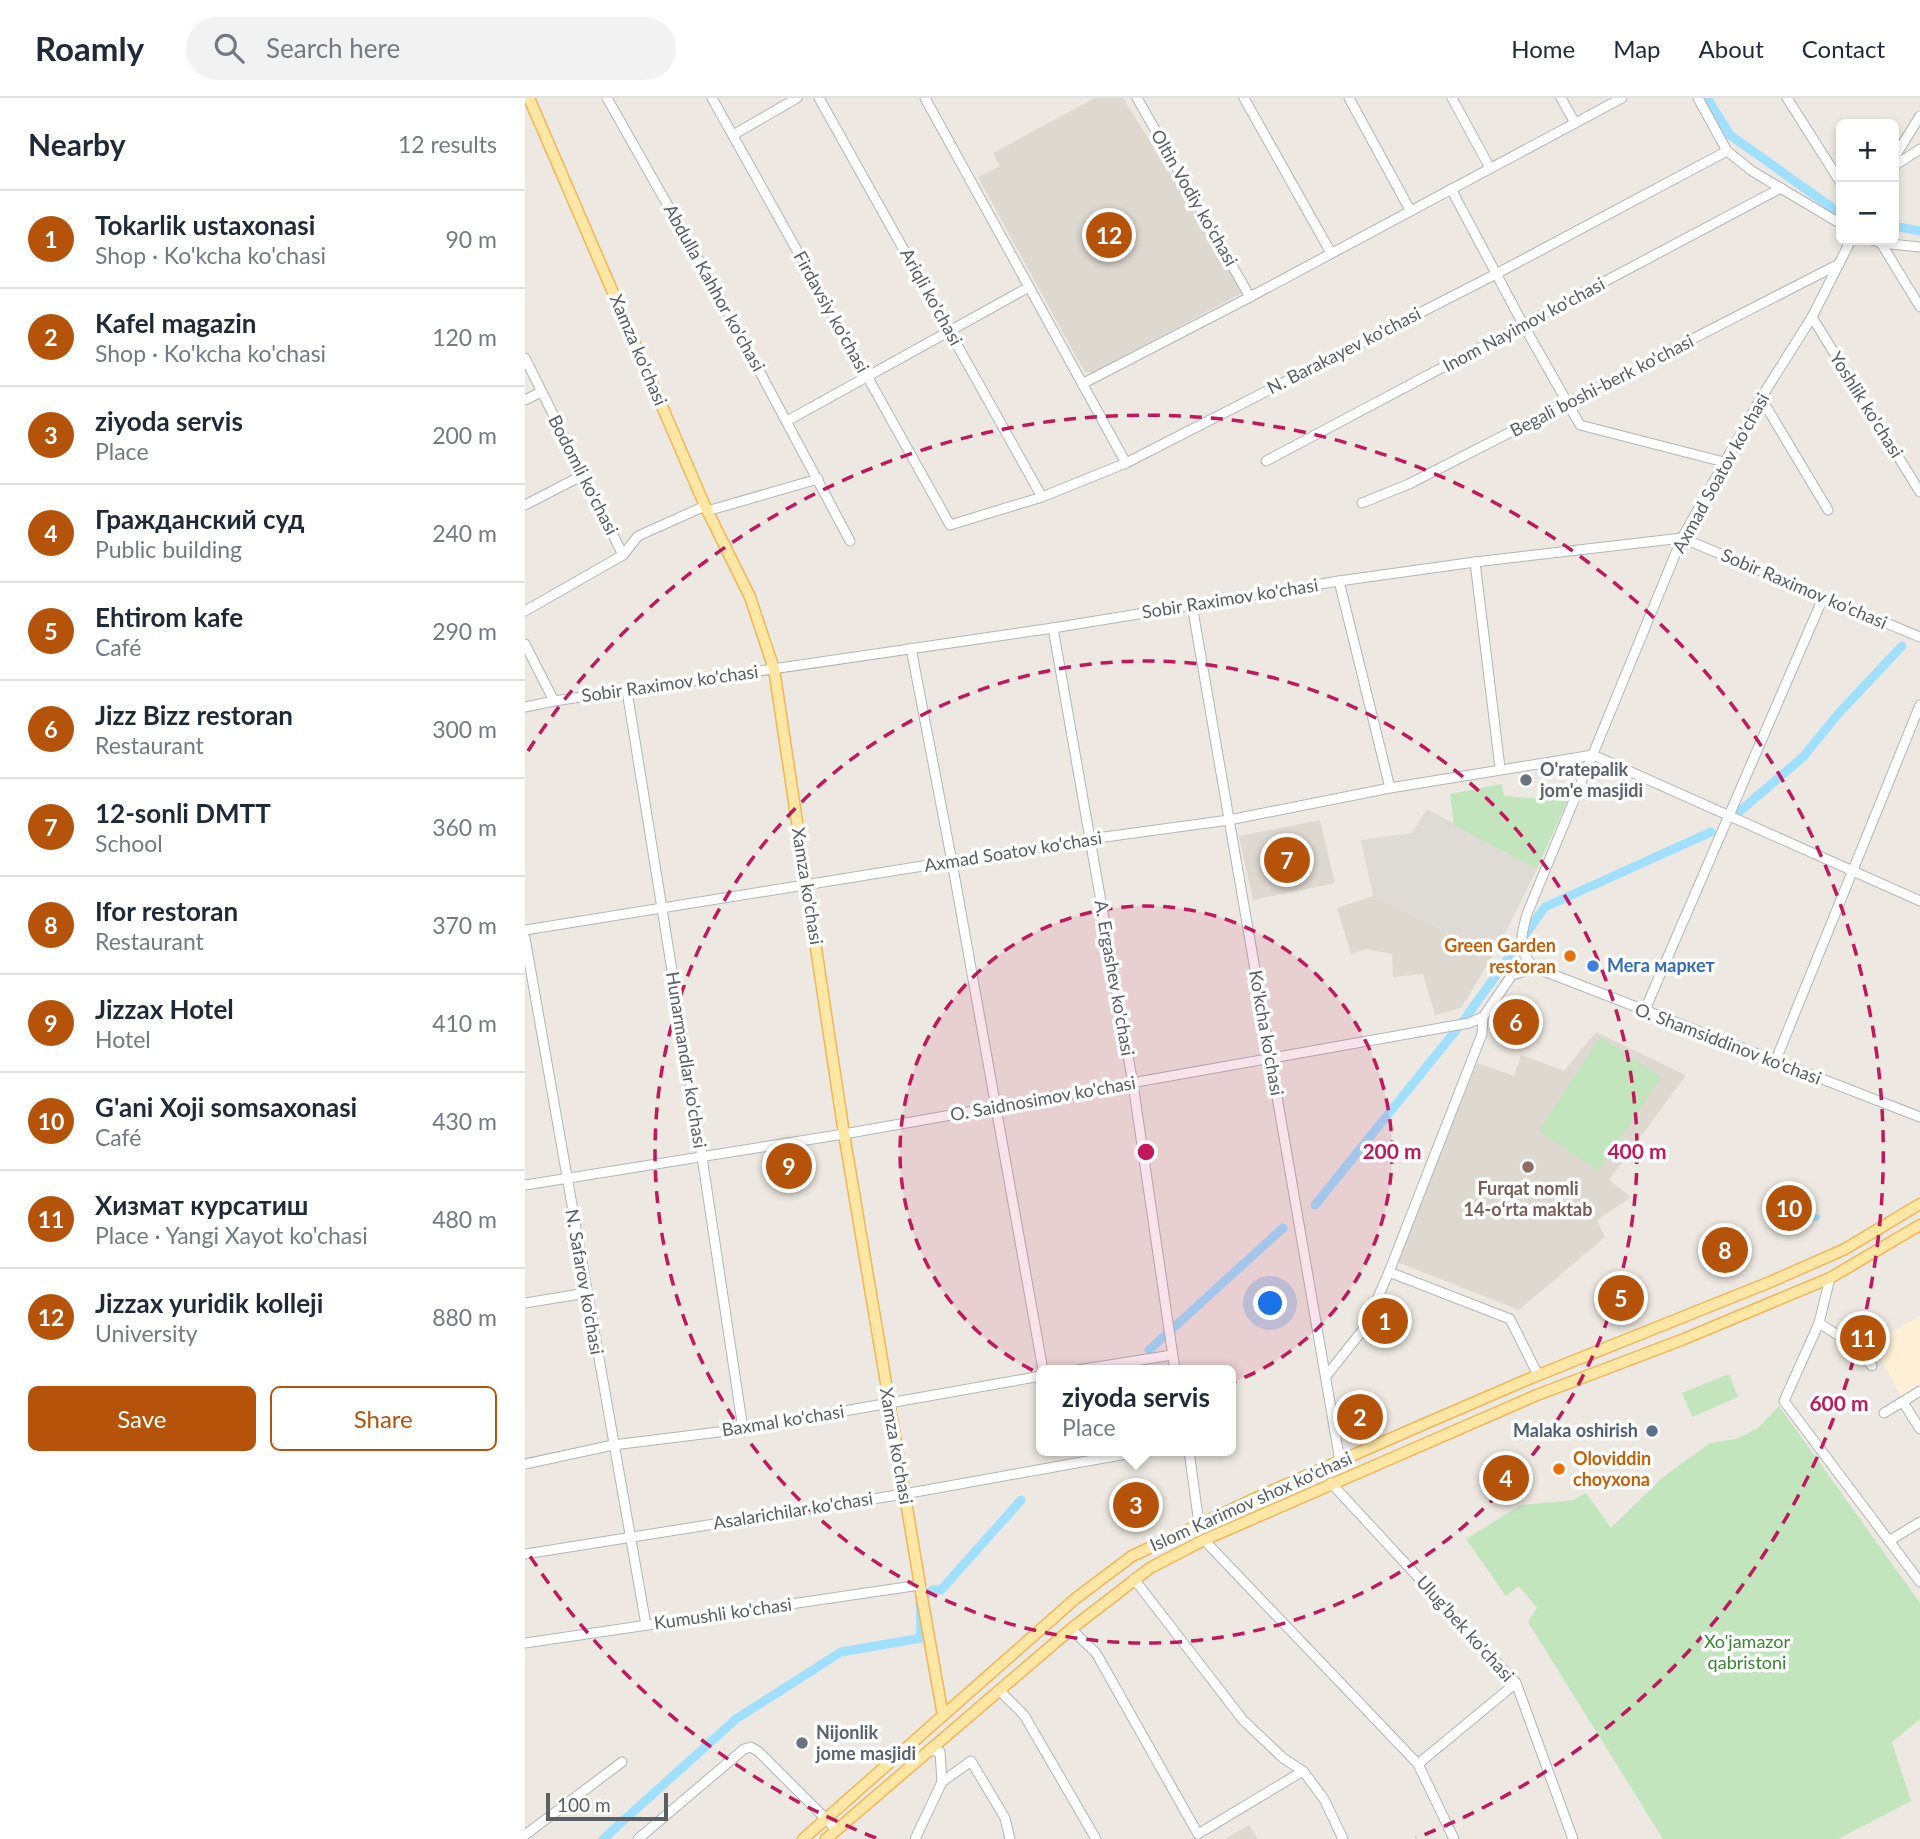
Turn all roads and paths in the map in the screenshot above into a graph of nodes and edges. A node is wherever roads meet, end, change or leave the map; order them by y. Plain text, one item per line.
1 (527, 98) edge
2 (607, 98) edge
3 (712, 98) edge
4 (797, 98) edge
5 (818, 98) edge
6 (925, 98) edge
7 (1137, 98) edge
8 (1244, 98) edge
9 (1349, 98) edge
10 (1452, 98) edge
11 (1561, 98) edge
12 (1622, 98) edge
13 (1698, 98) edge
14 (1787, 98) edge
15 (1920, 116) edge
16 (1575, 123) junction
17 (733, 135) junction
18 (1920, 149) edge
19 (1899, 150) edge
20 (1727, 151) junction
21 (1899, 163) edge
22 (1490, 168) junction
23 (1840, 182) edge
24 (1781, 188) junction
25 (1451, 189) junction
26 (1411, 210) junction
27 (1836, 221) edge
28 (1848, 245) edge
29 (1879, 245) edge
30 (1899, 245) edge
31 (1920, 247) edge
32 (1331, 253) junction
33 (1839, 264) junction
34 (1496, 274) junction
35 (1029, 287) junction
36 (1250, 297) junction
37 (1920, 307) edge
38 (1812, 317) junction
39 (1524, 326) junction
40 (951, 332) junction
41 (525, 358) edge
42 (868, 377) junction
43 (1082, 384) junction
44 (541, 392) junction
45 (1761, 398) junction
46 (525, 400) edge
47 (1568, 403) junction
48 (787, 421) junction
49 (1266, 461) dead end
50 (1724, 462) junction
51 (1126, 463) junction
52 (583, 475) junction
53 (818, 479) junction
54 (1920, 492) edge
55 (1042, 497) junction
56 (1362, 503) dead end
57 (525, 505) edge
58 (706, 508) junction
59 (1828, 510) dead end
60 (950, 525) joint
61 (1682, 538) junction
62 (850, 541) dead end
63 (623, 555) junction
64 (1475, 562) junction
65 (1339, 581) junction
66 (1823, 598) junction
67 (1192, 605) junction
68 (525, 611) edge
69 (1053, 628) junction
70 (1920, 637) edge
71 (525, 644) edge
72 (911, 648) junction
73 (774, 669) junction
74 (627, 691) junction
75 (554, 701) junction
76 (1920, 705) edge
77 (525, 707) edge
78 (1593, 755) junction
79 (1500, 768) junction
80 (1390, 788) junction
81 (1728, 815) junction
82 (1229, 820) junction
83 (1090, 839) junction
84 (952, 862) junction
85 (1851, 870) junction
86 (807, 884) junction
87 (1920, 901) edge
88 (661, 907) junction
89 (525, 930) edge
90 (525, 938) edge
91 (1536, 968) junction
92 (1644, 1012) junction
93 (1483, 1017) junction
94 (1271, 1059) junction
95 (1775, 1062) junction
96 (1133, 1084) junction
97 (996, 1106) junction
98 (1920, 1117) edge
99 (845, 1134) junction
100 (702, 1157) junction
101 (566, 1178) junction
102 (525, 1185) edge
103 (1920, 1204) edge
104 (1920, 1225) edge
105 (1389, 1272) junction
106 (1830, 1278) junction
107 (586, 1293) junction
108 (525, 1303) edge
109 (1819, 1322) junction
110 (1604, 1350) junction
111 (1173, 1355) junction
112 (1042, 1365) edge
113 (1109, 1365) edge
114 (1174, 1365) edge
115 (1872, 1366) dead end
116 (1611, 1367) junction
117 (1327, 1375) junction
118 (1036, 1377) edge
119 (1534, 1377) junction
120 (1920, 1391) edge
121 (1537, 1395) junction
122 (1903, 1402) junction
123 (889, 1403) junction
124 (1884, 1413) dead end
125 (743, 1429) junction
126 (1920, 1429) edge
127 (613, 1445) junction
128 (1115, 1456) edge
129 (1190, 1456) edge
130 (1340, 1461) junction
131 (525, 1464) edge
132 (1331, 1483) junction
133 (904, 1494) junction
134 (1920, 1521) edge
135 (1199, 1524) junction
136 (630, 1537) junction
137 (1204, 1540) junction
138 (1889, 1541) junction
139 (525, 1554) edge
140 (1134, 1579) junction
141 (1920, 1583) edge
142 (921, 1592) junction
143 (646, 1625) junction
144 (1071, 1629) junction
145 (525, 1643) edge
146 (1516, 1683) junction
147 (999, 1690) junction
148 (943, 1716) junction
149 (929, 1750) junction
150 (622, 1762) dead end
151 (1418, 1763) junction
152 (1303, 1771) junction
153 (877, 1774) junction
154 (942, 1782) junction
155 (887, 1786) junction
156 (823, 1821) junction
157 (830, 1835) edge
158 (525, 1836) edge
159 (638, 1839) edge
160 (803, 1839) edge
161 (915, 1839) edge
162 (1010, 1839) edge
163 (1096, 1839) edge
164 (1343, 1839) edge
165 (1454, 1839) edge
166 (1573, 1839) edge

1 - 58 main road, Xamza ko'chasi
2 - 48 street, Abdulla Kahhor ko'chasi
3 - 17 street, Firdavsiy ko'chasi
4 - 17 street
5 - 40 street, Ariqli ko'chasi
6 - 35 street
7 - 36 street, Oltin Vodiy ko'chasi
8 - 32 street
9 - 26 street
10 - 22 street
11 - 16 street
12 - 16 street
13 - 20 street
14 - 23 street
15 - 19 street
16 - 22 street
17 - 42 street, Firdavsiy ko'chasi
18 - 21 street
20 - 24 street
20 - 34 street, N. Barakayev ko'chasi
22 - 25 street
24 - 27 street
24 - 39 street, Inom Nayimov ko'chasi
25 - 26 street
25 - 34 street
26 - 32 street
28 - 33 street, Axmad Soatov ko'chasi
29 - 37 street
30 - 31 street
32 - 36 street
33 - 38 street, Axmad Soatov ko'chasi
33 - 47 street, Begali boshi-berk ko'chasi
34 - 39 street
34 - 51 street, N. Barakayev ko'chasi
35 - 40 street
35 - 43 street
36 - 43 street
38 - 45 street, Axmad Soatov ko'chasi
38 - 54 street, Yoshlik ko'chasi
39 - 47 street
39 - 49 street, Inom Nayimov ko'chasi
40 - 42 street
40 - 55 street, Ariqli ko'chasi
41 - 44 street, Bodomli ko'chasi
42 - 48 street
42 - 60 street, Firdavsiy ko'chasi
43 - 51 street
44 - 46 street
44 - 52 street, Bodomli ko'chasi
45 - 50 street, Axmad Soatov ko'chasi
45 - 59 street
47 - 50 street
47 - 56 street, Begali boshi-berk ko'chasi
48 - 53 street, Abdulla Kahhor ko'chasi
50 - 61 street, Axmad Soatov ko'chasi
51 - 55 street, N. Barakayev ko'chasi
52 - 57 street
52 - 63 street, Bodomli ko'chasi
53 - 58 street
53 - 62 street, Abdulla Kahhor ko'chasi
55 - 60 street, N. Barakayev ko'chasi
58 - 63 street
58 - 73 main road, Xamza ko'chasi
61 - 64 street, Sobir Raximov ko'chasi
61 - 66 street, Sobir Raximov ko'chasi
61 - 78 street, Axmad Soatov ko'chasi
63 - 68 street
64 - 65 street, Sobir Raximov ko'chasi
64 - 79 street
65 - 67 street, Sobir Raximov ko'chasi
65 - 80 street
66 - 70 street, Sobir Raximov ko'chasi
66 - 81 street
67 - 69 street, Sobir Raximov ko'chasi
67 - 82 street, Ko'kcha ko'chasi
69 - 72 street, Sobir Raximov ko'chasi
69 - 83 street, A. Ergashev ko'chasi
71 - 75 street
72 - 73 street, Sobir Raximov ko'chasi
72 - 84 street
73 - 74 street, Sobir Raximov ko'chasi
73 - 86 main road, Xamza ko'chasi
74 - 75 street, Sobir Raximov ko'chasi
74 - 88 street, Hunarmandlar ko'chasi
75 - 77 street, Sobir Raximov ko'chasi
76 - 85 street
78 - 79 street, Axmad Soatov ko'chasi
78 - 81 street
78 - 91 street, Axmad Soatov ko'chasi
79 - 80 street, Axmad Soatov ko'chasi
80 - 82 street, Axmad Soatov ko'chasi
81 - 85 street
81 - 92 street
82 - 83 street, Axmad Soatov ko'chasi
82 - 94 street, Ko'kcha ko'chasi
83 - 84 street, Axmad Soatov ko'chasi
83 - 96 street, A. Ergashev ko'chasi
84 - 86 street, Axmad Soatov ko'chasi
84 - 97 street
85 - 87 street
85 - 95 street
86 - 88 street, Axmad Soatov ko'chasi
86 - 99 main road, Xamza ko'chasi
88 - 89 street, Axmad Soatov ko'chasi
88 - 100 street, Hunarmandlar ko'chasi
90 - 101 street, N. Safarov ko'chasi
91 - 92 street, O. Shamsiddinov ko'chasi
91 - 93 street
92 - 95 street, O. Shamsiddinov ko'chasi
93 - 94 street, O. Saidnosimov ko'chasi
93 - 105 street
94 - 96 street, O. Saidnosimov ko'chasi
94 - 117 street, Ko'kcha ko'chasi
95 - 98 street, O. Shamsiddinov ko'chasi
96 - 97 street, O. Saidnosimov ko'chasi
96 - 111 street, A. Ergashev ko'chasi
97 - 99 street, O. Saidnosimov ko'chasi
97 - 112 street
99 - 100 street, O. Saidnosimov ko'chasi
99 - 123 main road, Xamza ko'chasi
100 - 101 street, O. Saidnosimov ko'chasi
100 - 125 street, Hunarmandlar ko'chasi
101 - 102 street, O. Saidnosimov ko'chasi
101 - 107 street, N. Safarov ko'chasi
103 - 110 main road, Islom Karimov shox ko'chasi
104 - 106 main road, Islom Karimov shox ko'chasi
105 - 117 street
105 - 119 street
106 - 109 street
106 - 116 main road, Islom Karimov shox ko'chasi
107 - 108 street
107 - 127 street, N. Safarov ko'chasi
109 - 115 street
109 - 138 street
110 - 116 main road
110 - 119 main road, Islom Karimov shox ko'chasi
111 - 113 street
111 - 114 street, A. Ergashev ko'chasi
116 - 121 main road, Islom Karimov shox ko'chasi
117 - 130 street, Ko'kcha ko'chasi
118 - 123 street, Baxmal ko'chasi
119 - 121 main road
119 - 130 main road, Islom Karimov shox ko'chasi
120 - 122 street
121 - 132 main road, Islom Karimov shox ko'chasi
122 - 124 street
122 - 126 street
123 - 125 street, Baxmal ko'chasi
123 - 133 main road, Xamza ko'chasi
125 - 127 street, Baxmal ko'chasi
127 - 131 street, Baxmal ko'chasi
127 - 136 street, N. Safarov ko'chasi
128 - 133 street, Asalarichilar ko'chasi
129 - 135 street
130 - 135 main road, Islom Karimov shox ko'chasi
132 - 137 main road, Islom Karimov shox ko'chasi
132 - 146 street, Ulug'bek ko'chasi
133 - 136 street, Asalarichilar ko'chasi
133 - 142 main road, Xamza ko'chasi
134 - 138 street
135 - 148 main road, Islom Karimov shox ko'chasi
136 - 139 street, Asalarichilar ko'chasi
136 - 143 street, N. Safarov ko'chasi
137 - 140 main road, Islom Karimov shox ko'chasi
137 - 151 street
138 - 141 street
140 - 144 main road, Islom Karimov shox ko'chasi
140 - 152 street
142 - 143 street, Kumushli ko'chasi
142 - 148 main road, Xamza ko'chasi
143 - 145 street, Kumushli ko'chasi
144 - 147 main road, Islom Karimov shox ko'chasi
144 - 152 street
146 - 151 street
146 - 166 street, Ulug'bek ko'chasi
147 - 149 main road, Islom Karimov shox ko'chasi
147 - 163 street
148 - 153 main road, Islom Karimov shox ko'chasi
149 - 154 street
149 - 155 main road, Islom Karimov shox ko'chasi
150 - 158 street
151 - 165 street
152 - 164 street
153 - 155 main road
153 - 156 main road, Islom Karimov shox ko'chasi
154 - 161 street
154 - 162 street
155 - 157 main road, Islom Karimov shox ko'chasi
156 - 157 main road
156 - 159 street
156 - 160 main road, Islom Karimov shox ko'chasi

